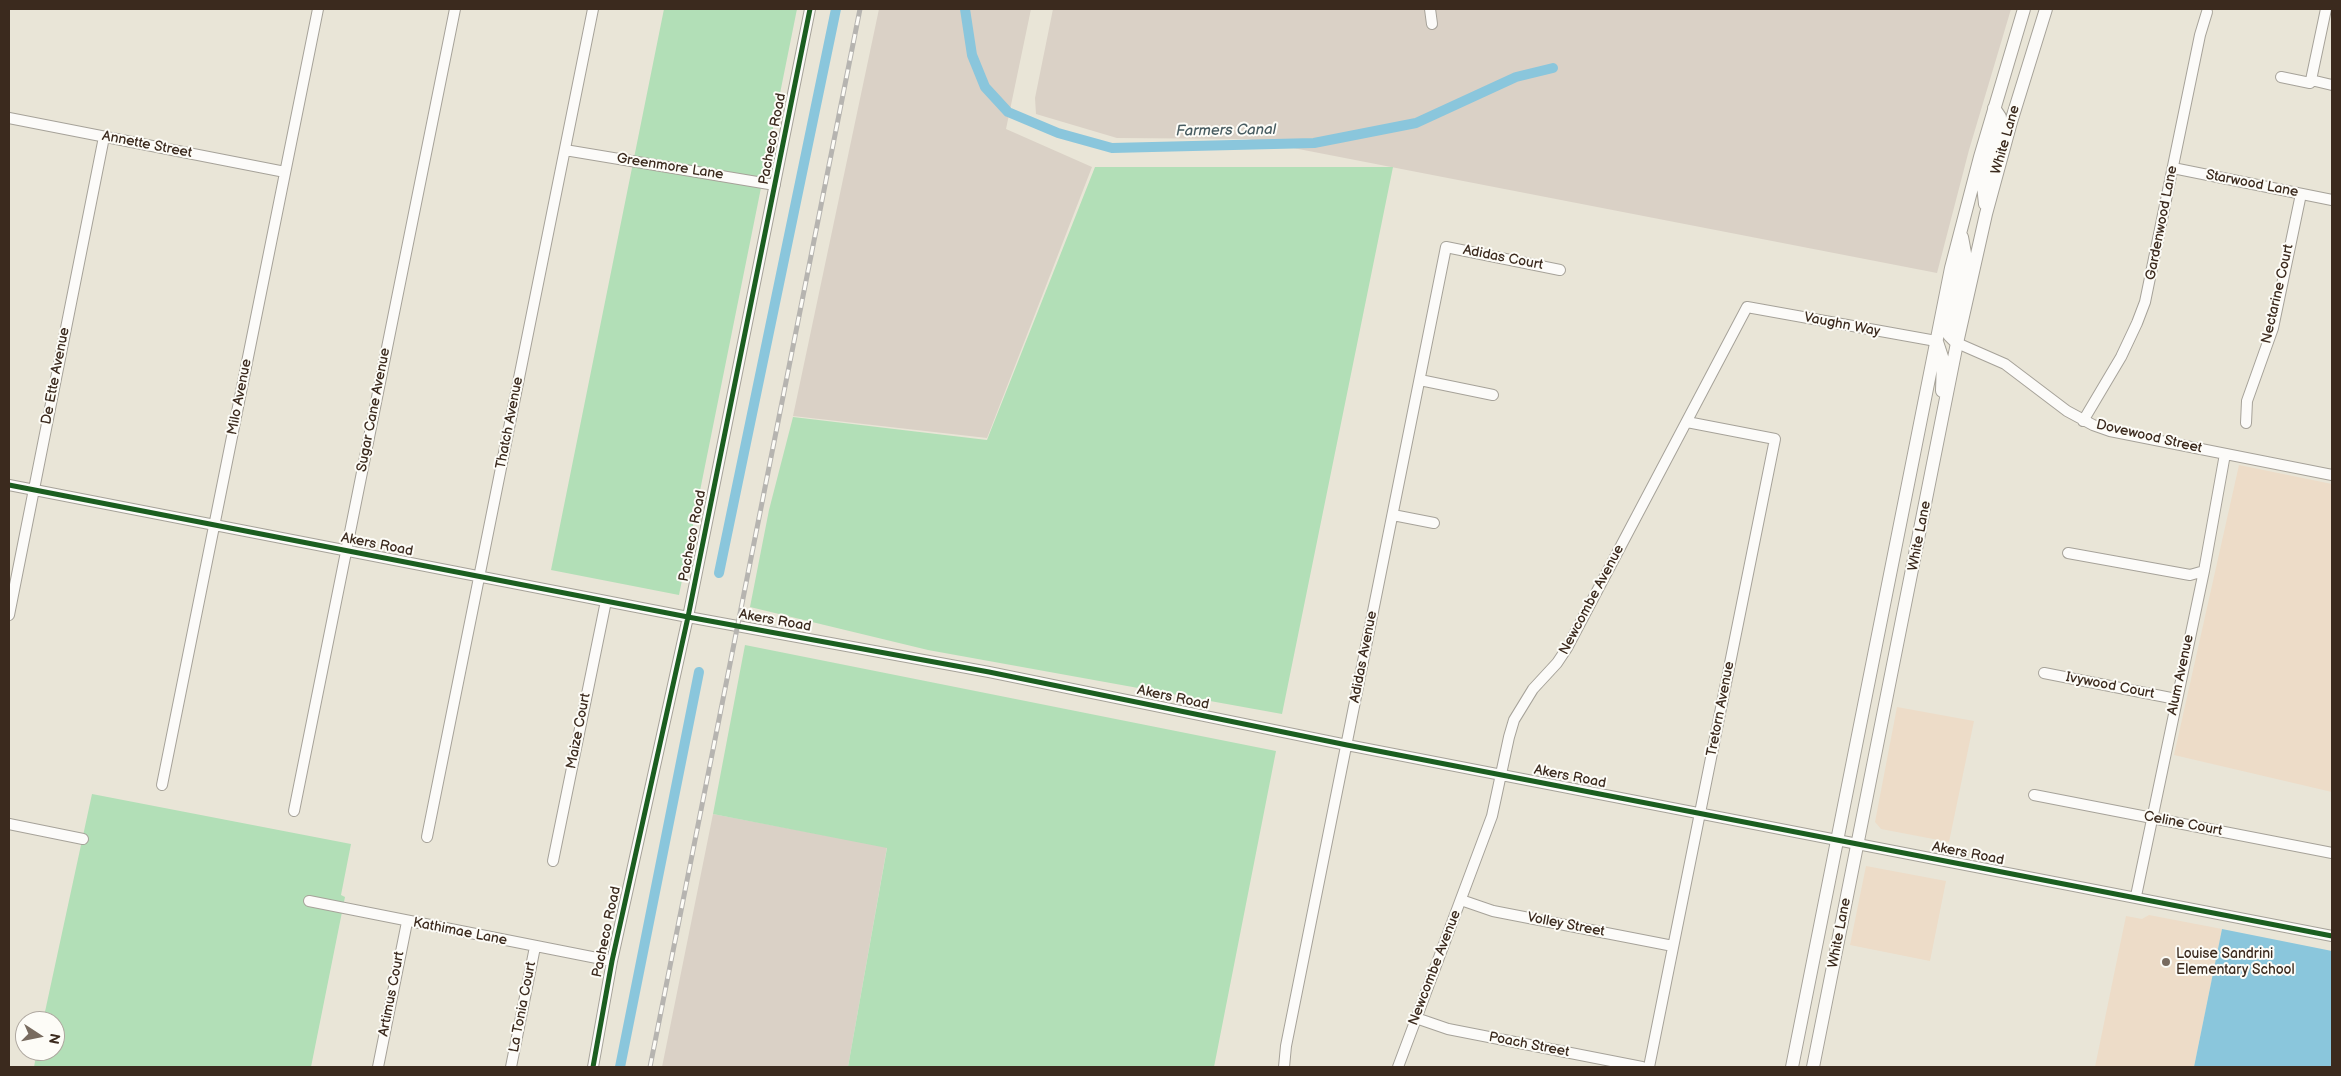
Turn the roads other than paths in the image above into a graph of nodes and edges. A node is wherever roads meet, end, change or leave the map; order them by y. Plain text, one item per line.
1 (318, 9) edge
2 (455, 9) edge
3 (593, 9) edge
4 (810, 9) edge
5 (1430, 9) edge
6 (2024, 9) edge
7 (2046, 9) edge
8 (2326, 9) edge
9 (2207, 12) dead end
10 (1432, 24) dead end
11 (2281, 77) dead end
12 (2311, 80) junction
13 (2332, 85) edge
14 (1994, 108) junction
15 (9, 118) edge
16 (104, 137) junction
17 (565, 150) junction
18 (2172, 168) junction
19 (285, 172) junction
20 (775, 185) junction
21 (2301, 194) junction
22 (2332, 200) edge
23 (1986, 214) junction
24 (1961, 229) junction
25 (1446, 247) joint
26 (1560, 270) dead end
27 (1747, 307) joint
28 (1936, 341) junction
29 (1957, 342) junction
30 (1420, 380) junction
31 (1494, 395) dead end
32 (2083, 420) junction
33 (1687, 422) junction
34 (2246, 423) dead end
35 (1941, 431) junction
36 (2225, 454) junction
37 (2332, 475) edge
38 (9, 485) edge
39 (34, 490) junction
40 (1393, 515) junction
41 (1434, 523) dead end
42 (214, 524) junction
43 (346, 550) junction
44 (2068, 553) dead end
45 (2204, 571) junction
46 (479, 576) junction
47 (606, 601) junction
48 (9, 615) edge
49 (688, 617) junction
50 (2044, 673) dead end
51 (2176, 699) junction
52 (1346, 745) junction
53 (1501, 775) junction
54 (162, 785) dead end
55 (2034, 795) dead end
56 (294, 811) dead end
57 (1700, 814) junction
58 (2152, 818) junction
59 (9, 824) edge
60 (427, 837) dead end
61 (83, 839) dead end
62 (1837, 840) junction
63 (1858, 844) junction
64 (2332, 853) edge
65 (553, 862) dead end
66 (2136, 896) junction
67 (1461, 900) junction
68 (310, 902) dead end
69 (407, 922) junction
70 (2332, 936) edge
71 (1673, 946) junction
72 (535, 947) junction
73 (612, 962) junction
74 (1416, 1018) junction
75 (378, 1067) edge
76 (511, 1067) edge
77 (593, 1067) edge
78 (1284, 1067) edge
79 (1398, 1067) edge
80 (1642, 1067) edge
81 (1649, 1067) edge
82 (1792, 1067) edge
83 (1814, 1067) edge

1 - 19 street, Milo Avenue
2 - 43 street, Sugar Cane Avenue
3 - 17 street, Thatch Avenue
4 - 20 street, Pacheco Road
5 - 10 street
6 - 14 main road, White Lane
7 - 23 main road, White Lane
8 - 12 street
9 - 18 street, Gardenwood Lane
11 - 12 street
12 - 13 street
14 - 23 main road
14 - 24 main road, White Lane
15 - 16 street, Annette Street
16 - 19 street, Annette Street
16 - 39 street, De Ette Avenue
17 - 20 street, Greenmore Lane
17 - 46 street, Thatch Avenue
18 - 21 street, Starwood Lane
18 - 32 street, Gardenwood Lane
19 - 42 street, Milo Avenue
20 - 49 street, Pacheco Road
21 - 22 street, Starwood Lane
21 - 34 street, Nectarine Court
23 - 29 main road, White Lane
24 - 28 main road, White Lane
24 - 29 main road
25 - 26 street, Adidas Court
25 - 30 street, Adidas Avenue
27 - 28 street, Vaughn Way
27 - 33 street, Newcombe Avenue
28 - 35 main road
28 - 62 main road, White Lane
29 - 32 street, Dovewood Street
29 - 35 main road, White Lane
30 - 31 street
30 - 40 street, Adidas Avenue
32 - 36 street, Dovewood Street
33 - 53 street, Newcombe Avenue
33 - 57 street, Tretorn Avenue
35 - 63 main road, White Lane
36 - 37 street, Dovewood Street
36 - 45 street, Alum Avenue
38 - 39 street, Akers Road
39 - 42 street, Akers Road
39 - 48 street, De Ette Avenue
40 - 41 street
40 - 52 street, Adidas Avenue
42 - 43 street, Akers Road
42 - 54 street, Milo Avenue
43 - 46 street, Akers Road
43 - 56 street, Sugar Cane Avenue
44 - 45 street
45 - 51 street, Alum Avenue
46 - 47 street, Akers Road
46 - 60 street, Thatch Avenue
47 - 49 street, Akers Road
47 - 65 street, Maize Court
49 - 52 street, Akers Road
49 - 73 street, Pacheco Road
50 - 51 street, Ivywood Court
51 - 58 street, Alum Avenue
52 - 53 street, Akers Road
52 - 78 street, Adidas Avenue
53 - 57 street, Akers Road
53 - 67 street, Newcombe Avenue
55 - 58 street, Celine Court
57 - 62 street, Akers Road
57 - 71 street, Tretorn Avenue
58 - 64 street, Celine Court
58 - 66 street, Alum Avenue
59 - 61 street
62 - 63 street, Akers Road
62 - 82 main road, White Lane
63 - 66 street, Akers Road
63 - 83 main road, White Lane
66 - 70 street, Akers Road
67 - 71 street, Volley Street
67 - 74 street, Newcombe Avenue
68 - 69 street, Kathimae Lane
69 - 72 street, Kathimae Lane
69 - 75 street, Artimus Court
71 - 81 street, Tretorn Avenue
72 - 73 street, Kathimae Lane
72 - 76 street, La Tonia Court
73 - 77 street, Pacheco Road
74 - 79 street, Newcombe Avenue
74 - 80 street, Poach Street

